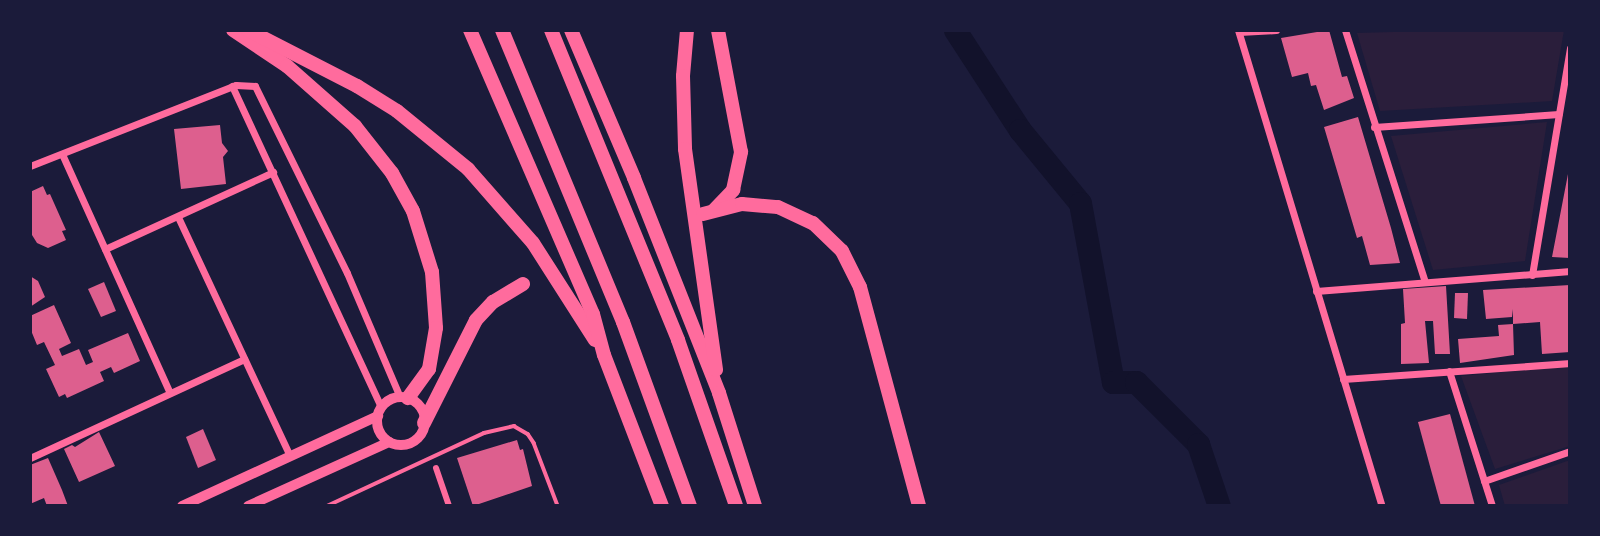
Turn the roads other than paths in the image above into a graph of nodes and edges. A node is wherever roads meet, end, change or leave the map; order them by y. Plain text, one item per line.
1 (233, 30) edge
2 (248, 30) edge
3 (470, 30) edge
4 (502, 30) edge
5 (551, 30) edge
6 (571, 30) edge
7 (687, 30) edge
8 (718, 30) edge
9 (1276, 30) edge
10 (1345, 30) edge
11 (1239, 31) edge
12 (1570, 48) edge
13 (232, 86) junction
14 (1559, 114) junction
15 (1374, 127) junction
16 (62, 154) junction
17 (30, 166) edge
18 (273, 172) junction
19 (178, 217) junction
20 (105, 249) junction
21 (1570, 271) edge
22 (1532, 275) junction
23 (1425, 282) junction
24 (523, 284) dead end
25 (1317, 290) junction
26 (604, 355) junction
27 (244, 359) junction
28 (1570, 363) edge
29 (1450, 371) junction
30 (1343, 379) junction
31 (170, 393) junction
32 (719, 393) junction
33 (404, 398) junction
34 (379, 412) junction
35 (424, 423) junction
36 (389, 442) junction
37 (1570, 451) edge
38 (290, 456) junction
39 (30, 458) edge
40 (436, 468) dead end
41 (1484, 481) junction
42 (182, 506) edge
43 (248, 506) edge
44 (327, 506) edge
45 (449, 506) edge
46 (558, 506) edge
47 (662, 506) edge
48 (690, 506) edge
49 (736, 506) edge
50 (755, 506) edge
51 (919, 506) edge
52 (1382, 506) edge
53 (1492, 506) edge

1 - 33 highway
2 - 26 highway
3 - 26 highway
4 - 48 highway
5 - 49 highway
6 - 32 highway
7 - 32 highway
8 - 51 highway
9 - 11 street
10 - 15 street
11 - 25 street
12 - 14 street
13 - 16 street
13 - 18 street
13 - 33 street
14 - 15 street
14 - 22 street
15 - 23 street
16 - 17 street
16 - 20 street
18 - 19 street
18 - 34 street
19 - 20 street
19 - 27 street
20 - 31 street
21 - 22 street
22 - 23 street
23 - 25 street
24 - 35 highway
25 - 30 street
26 - 47 highway
27 - 31 street
27 - 38 street
28 - 29 street
29 - 30 street
29 - 41 street
30 - 52 street
31 - 39 street
32 - 50 highway
33 - 34 main road
33 - 35 main road
34 - 36 main road
34 - 38 main road
35 - 36 main road
36 - 43 main road
37 - 41 street
38 - 42 main road
40 - 45 street
41 - 53 street
44 - 46 lane

